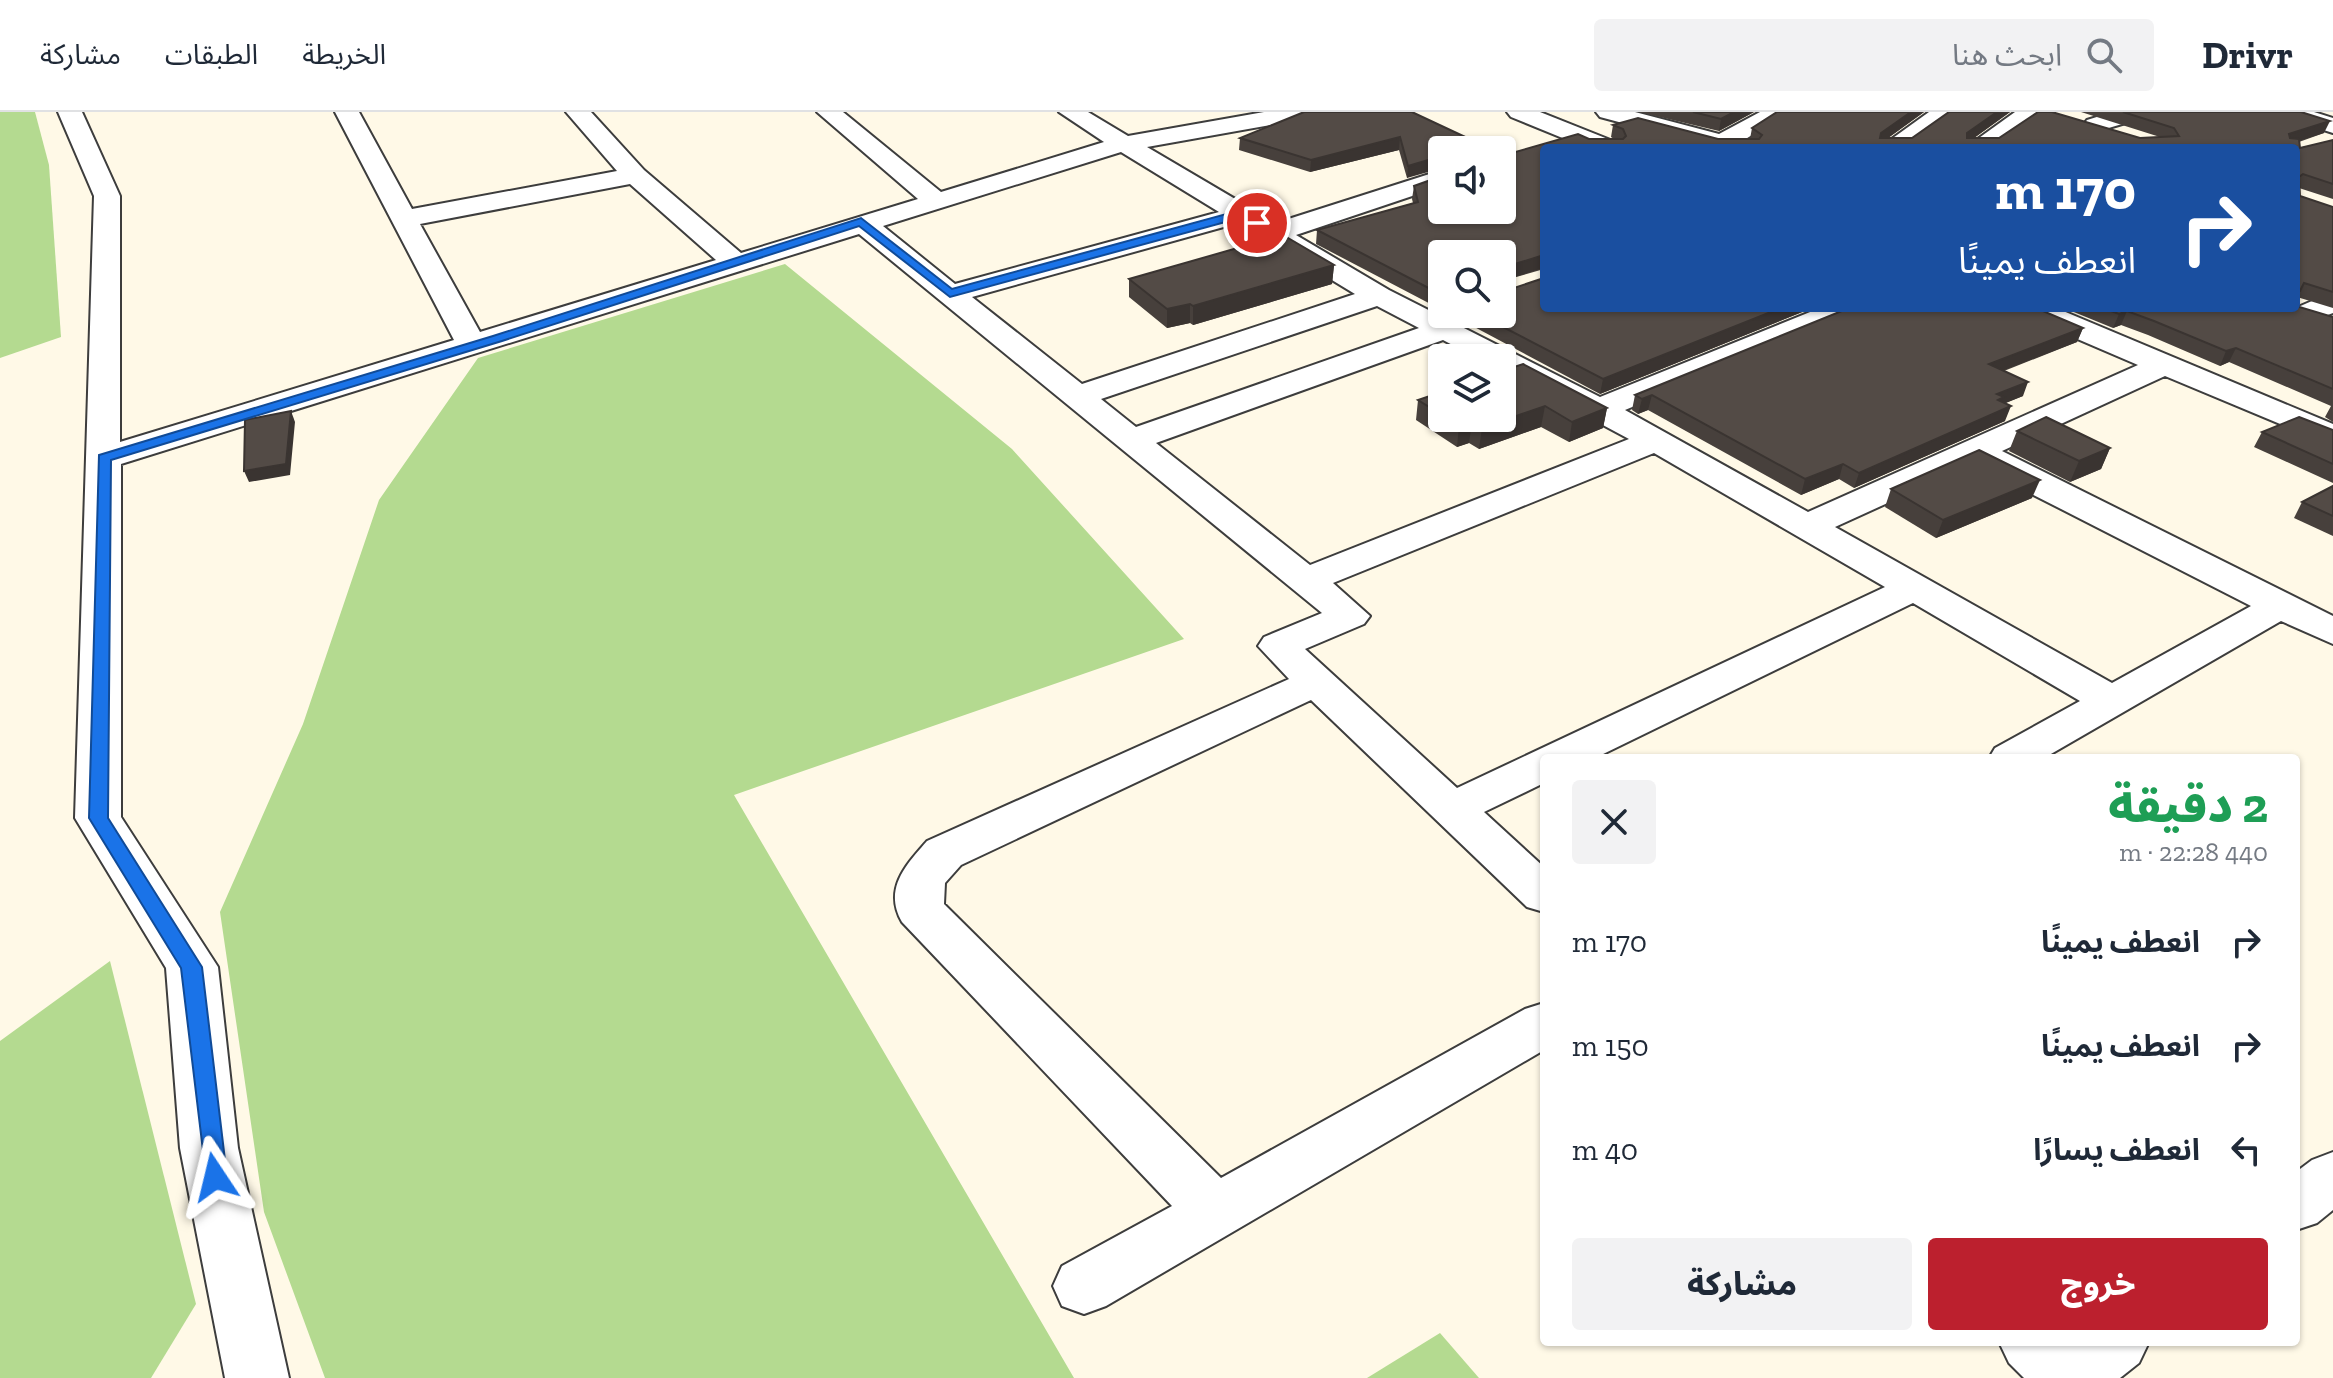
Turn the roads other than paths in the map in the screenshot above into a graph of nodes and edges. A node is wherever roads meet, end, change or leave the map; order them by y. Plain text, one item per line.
1 (70, 112) edge
2 (347, 112) edge
3 (578, 112) edge
4 (829, 112) edge
5 (1071, 112) edge
6 (1304, 112) edge
7 (1519, 112) edge
8 (1613, 112) edge
9 (1777, 112) edge
10 (1945, 112) edge
11 (2138, 112) edge
12 (2291, 112) edge
13 (2049, 114) edge
14 (2095, 125) junction
15 (1575, 135) junction
16 (2329, 137) edge
17 (2134, 139) edge
18 (1122, 144) junction
19 (1546, 144) edge
20 (1599, 144) edge
21 (1730, 144) edge
22 (1735, 144) edge
23 (1897, 144) edge
24 (1985, 144) edge
25 (635, 175) junction
26 (1428, 183) edge
27 (935, 200) junction
28 (1241, 214) junction
29 (404, 219) junction
30 (861, 222) junction
31 (1273, 233) junction
32 (735, 262) junction
33 (950, 294) junction
34 (1379, 296) junction
35 (1836, 312) edge
36 (2039, 312) edge
37 (1428, 316) edge
38 (1428, 324) edge
39 (1451, 328) edge
40 (1478, 344) edge
41 (472, 346) junction
42 (1516, 365) edge
43 (2164, 365) junction
44 (1078, 396) junction
45 (1599, 409) junction
46 (2333, 436) edge
47 (1131, 440) junction
48 (1656, 440) junction
49 (1973, 450) junction
50 (104, 458) junction
51 (1807, 526) junction
52 (1307, 580) junction
53 (1914, 588) junction
54 (2281, 605) junction
55 (2333, 632) edge
56 (1316, 682) junction
57 (2112, 701) junction
58 (1566, 754) edge
59 (2018, 754) edge
60 (1540, 767) edge
61 (1452, 809) junction
62 (1540, 891) edge
63 (1540, 1026) edge
64 (2333, 1177) edge
65 (2300, 1202) edge
66 (1215, 1211) junction
67 (1084, 1286) dead end
68 (2035, 1346) edge
69 (2112, 1346) edge
70 (257, 1378) edge
71 (2070, 1378) edge

1 - 50 street
2 - 29 street
3 - 25 street
4 - 27 street
5 - 18 street
6 - 18 street
7 - 15 street
8 - 21 street
9 - 22 street
10 - 23 street
11 - 14 street
12 - 16 street
13 - 14 street
13 - 24 street
14 - 17 street
15 - 19 street
15 - 20 street
18 - 27 street
18 - 28 street
25 - 29 street
25 - 32 street
26 - 31 street
27 - 30 street
28 - 31 street
28 - 33 street
29 - 41 street
30 - 32 street
30 - 33 street
31 - 34 street
32 - 41 street
33 - 44 street
34 - 37 street
34 - 44 street
35 - 45 street
36 - 43 street
38 - 47 street
39 - 40 street
41 - 50 street
42 - 45 street
43 - 46 street
43 - 49 street
44 - 47 street
45 - 48 street
47 - 52 street
48 - 51 street
48 - 52 street
49 - 51 street
49 - 54 street
50 - 70 street
51 - 53 street
52 - 56 street
53 - 57 street
53 - 58 street
54 - 55 street
54 - 57 street
56 - 61 street
56 - 66 street
57 - 59 street
60 - 61 street
61 - 62 street
63 - 66 street
64 - 65 street
66 - 67 street
68 - 71 street
69 - 71 street

